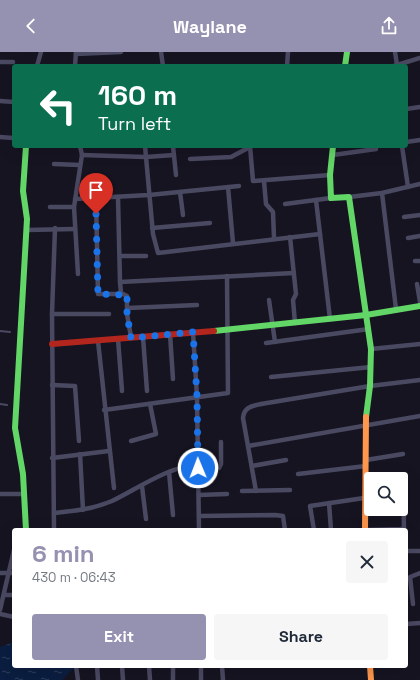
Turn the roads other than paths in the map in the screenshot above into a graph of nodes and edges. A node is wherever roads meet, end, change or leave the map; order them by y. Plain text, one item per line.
1 (41, 52) edge
2 (121, 52) edge
3 (161, 52) edge
4 (288, 52) edge
5 (347, 52) edge
6 (395, 52) edge
7 (76, 53) edge
8 (420, 58) edge
9 (0, 62) edge
10 (13, 62) dead end
11 (38, 64) edge
12 (75, 64) edge
13 (163, 64) edge
14 (287, 64) edge
15 (345, 64) edge
16 (395, 64) edge
17 (401, 64) edge
18 (0, 101) edge
19 (12, 102) edge
20 (420, 107) edge
21 (408, 109) edge
22 (0, 137) edge
23 (12, 138) edge
24 (420, 140) edge
25 (408, 142) edge
26 (26, 148) edge
27 (80, 148) edge
28 (145, 148) edge
29 (173, 148) edge
30 (247, 148) edge
31 (250, 148) edge
32 (333, 148) edge
33 (402, 148) edge
34 (376, 149) dead end
35 (82, 155) junction
36 (174, 155) junction
37 (332, 155) junction
38 (146, 157) junction
39 (190, 159) dead end
40 (54, 164) dead end
41 (80, 165) junction
42 (176, 175) dead end
43 (330, 175) junction
44 (264, 181) junction
45 (420, 184) edge
46 (239, 186) dead end
47 (228, 187) junction
48 (408, 187) junction
49 (180, 192) junction
50 (382, 193) junction
51 (149, 195) junction
52 (118, 197) junction
53 (349, 197) junction
54 (96, 198) junction
55 (331, 198) junction
56 (75, 199) junction
57 (316, 200) junction
58 (285, 204) dead end
59 (74, 206) junction
60 (50, 207) dead end
61 (183, 215) dead end
62 (420, 215) edge
63 (404, 217) dead end
64 (210, 223) dead end
65 (55, 228) junction
66 (152, 228) junction
67 (75, 229) junction
68 (26, 230) junction
69 (320, 234) junction
70 (290, 236) junction
71 (420, 236) edge
72 (274, 238) junction
73 (408, 238) dead end
74 (233, 243) junction
75 (120, 256) junction
76 (146, 256) dead end
77 (294, 273) junction
78 (78, 274) dead end
79 (227, 276) junction
80 (120, 282) junction
81 (417, 284) dead end
82 (122, 294) junction
83 (269, 300) dead end
84 (420, 304) edge
85 (197, 305) dead end
86 (128, 308) junction
87 (396, 309) junction
88 (52, 314) junction
89 (109, 314) dead end
90 (366, 314) junction
91 (330, 319) junction
92 (295, 323) junction
93 (272, 325) junction
94 (369, 329) junction
95 (0, 331) edge
96 (228, 331) junction
97 (10, 332) dead end
98 (193, 332) junction
99 (170, 334) junction
100 (143, 337) junction
101 (131, 338) junction
102 (118, 339) junction
103 (98, 341) junction
104 (275, 342) junction
105 (52, 344) junction
106 (266, 344) dead end
107 (420, 344) edge
108 (370, 349) junction
109 (371, 367) junction
110 (271, 377) dead end
111 (173, 378) dead end
112 (420, 380) edge
113 (52, 385) junction
114 (370, 386) junction
115 (122, 391) dead end
116 (147, 391) dead end
117 (197, 396) junction
118 (0, 404) edge
119 (150, 404) junction
120 (7, 405) dead end
121 (104, 410) junction
122 (420, 416) edge
123 (365, 426) junction
124 (79, 441) dead end
125 (131, 441) dead end
126 (221, 442) dead end
127 (248, 446) junction
128 (109, 451) junction
129 (80, 454) junction
130 (403, 454) dead end
131 (52, 458) junction
132 (286, 460) dead end
133 (366, 463) junction
134 (252, 466) junction
135 (198, 467) junction
136 (170, 472) junction
137 (365, 472) edge
138 (298, 474) dead end
139 (142, 486) junction
140 (114, 488) dead end
141 (290, 490) dead end
142 (256, 491) junction
143 (242, 492) dead end
144 (0, 494) edge
145 (23, 494) junction
146 (227, 494) dead end
147 (199, 495) junction
148 (364, 498) edge
149 (329, 503) junction
150 (83, 510) junction
151 (54, 513) junction
152 (173, 515) dead end
153 (199, 516) junction
154 (365, 516) edge
155 (404, 516) edge
156 (146, 519) dead end
157 (26, 528) edge
158 (54, 528) edge
159 (199, 528) edge
160 (285, 528) edge
161 (314, 528) edge
162 (331, 528) edge
163 (365, 528) edge
164 (404, 528) edge
165 (420, 550) edge
166 (408, 551) edge
167 (0, 573) edge
168 (12, 573) edge
169 (420, 573) edge
170 (4, 595) junction
171 (12, 595) edge
172 (413, 604) dead end
173 (0, 610) edge
174 (0, 614) edge
175 (12, 617) edge
176 (420, 623) edge
177 (408, 624) edge
178 (76, 668) edge
179 (97, 668) edge
180 (122, 668) edge
181 (149, 668) edge
182 (172, 668) edge
183 (201, 668) edge
184 (222, 668) edge
185 (370, 668) edge
186 (78, 680) edge
187 (98, 680) edge
188 (123, 680) edge
189 (150, 680) edge
190 (173, 680) edge
191 (202, 680) edge
192 (223, 680) edge
193 (371, 680) edge

1 - 11 street
2 - 7 street
3 - 13 street
4 - 14 street
5 - 15 street
6 - 16 street
7 - 12 street
8 - 17 street
9 - 10 street
18 - 19 street
20 - 21 street
22 - 23 street
24 - 25 street
26 - 68 street
27 - 35 street
28 - 38 street
29 - 36 street
30 - 39 street
31 - 44 street
32 - 37 street
33 - 48 street
34 - 37 street
35 - 38 street
35 - 41 street
36 - 38 street
36 - 42 street
37 - 43 street
38 - 51 street
40 - 41 street
41 - 56 street
43 - 44 street
43 - 55 street
44 - 72 street
45 - 48 street
46 - 47 street
47 - 49 street
47 - 74 street
48 - 50 street
49 - 51 street
49 - 61 street
50 - 53 street
50 - 87 street
51 - 52 street
51 - 66 street
52 - 54 street
52 - 75 street
53 - 55 street
53 - 90 street
54 - 56 street
54 - 82 street
55 - 57 street
56 - 59 street
57 - 58 street
57 - 69 street
59 - 60 street
59 - 67 street
62 - 63 street
64 - 66 street
65 - 67 street
65 - 68 street
65 - 88 street
66 - 74 street
67 - 78 street
68 - 145 street
69 - 70 street
69 - 91 street
70 - 72 street
70 - 77 street
71 - 73 street
72 - 74 street
75 - 76 street
75 - 80 street
77 - 79 street
77 - 92 street
79 - 80 street
79 - 96 street
80 - 82 street
81 - 84 street
82 - 86 street
83 - 93 street
84 - 87 street
85 - 86 street
86 - 101 street
87 - 90 street
88 - 89 street
88 - 105 street
90 - 91 street
90 - 94 street
91 - 92 street
92 - 93 street
93 - 96 street
93 - 104 street
94 - 104 street
94 - 108 street
95 - 97 lane
96 - 98 street
96 - 117 street
98 - 99 street
98 - 117 street
99 - 100 street
99 - 111 street
100 - 101 street
100 - 116 street
101 - 102 street
102 - 103 street
102 - 115 street
103 - 105 street
103 - 121 street
104 - 106 street
105 - 113 street
107 - 108 street
108 - 109 street
109 - 110 street
109 - 114 street
112 - 114 street
113 - 124 street
113 - 131 street
114 - 123 street
114 - 127 street
117 - 119 street
117 - 135 street
118 - 120 lane
119 - 121 street
119 - 125 street
121 - 128 street
122 - 123 street
123 - 127 street
123 - 133 street
126 - 135 street
127 - 134 street
128 - 129 street
128 - 140 street
129 - 131 street
129 - 150 street
130 - 133 street
131 - 151 street
132 - 134 street
133 - 137 street
133 - 138 street
134 - 142 street
135 - 136 street
135 - 147 street
136 - 139 street
136 - 152 street
139 - 150 street
139 - 156 street
141 - 142 street
142 - 143 street
144 - 145 street
145 - 157 street
146 - 147 street
147 - 153 street
148 - 149 street
149 - 161 street
149 - 162 street
150 - 151 street
151 - 158 street
153 - 159 street
153 - 160 street
154 - 163 street
155 - 164 street
165 - 166 street
167 - 168 street
168 - 170 street
169 - 172 street
170 - 171 street
170 - 173 street
174 - 175 street
176 - 177 street
178 - 186 street
179 - 187 street
180 - 188 street
181 - 189 street
182 - 190 street
183 - 191 street
184 - 192 street
185 - 193 street

